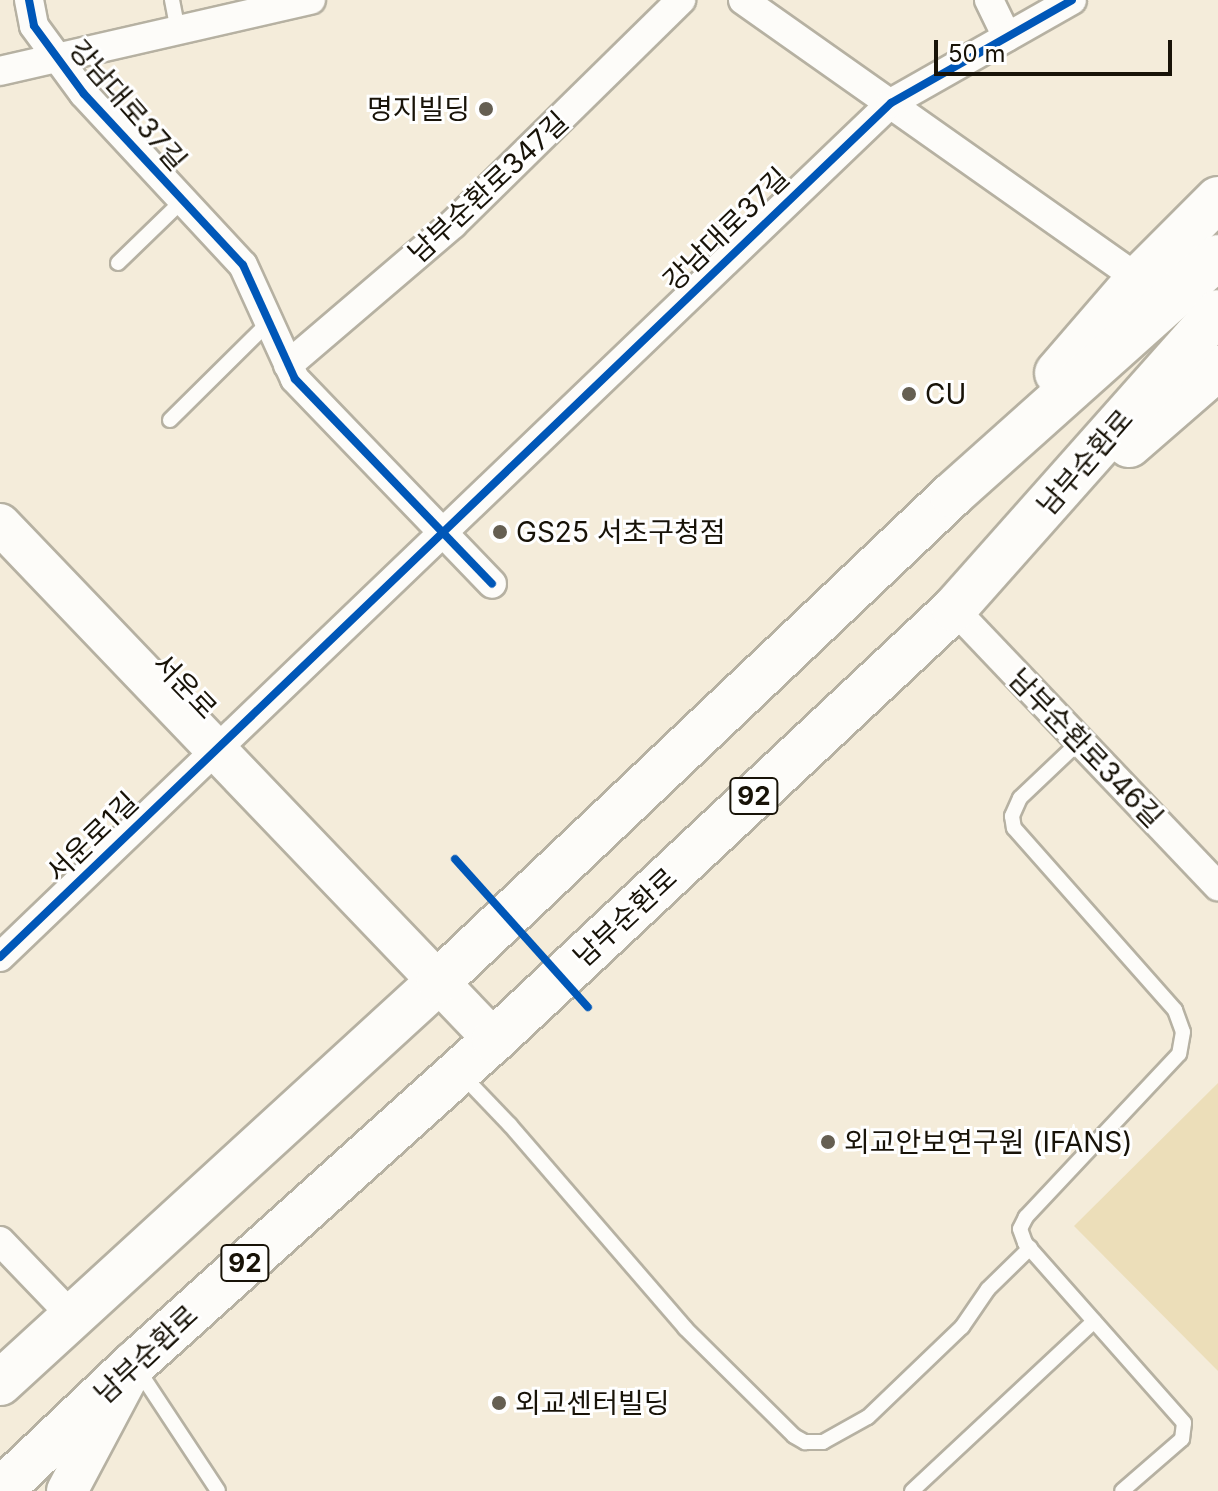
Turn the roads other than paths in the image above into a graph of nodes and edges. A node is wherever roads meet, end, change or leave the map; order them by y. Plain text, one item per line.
1 (29, 0) edge
2 (172, 0) edge
3 (311, 0) edge
4 (681, 0) edge
5 (743, 0) edge
6 (989, 0) edge
7 (1072, 0) edge
8 (178, 32) junction
9 (1007, 37) junction
10 (56, 58) junction
11 (0, 71) edge
12 (891, 103) junction
13 (1218, 199) edge
14 (183, 200) junction
15 (1218, 257) edge
16 (118, 263) dead end
17 (1138, 279) junction
18 (1218, 312) edge
19 (268, 323) junction
20 (288, 365) junction
21 (1218, 368) edge
22 (170, 420) dead end
23 (952, 495) junction
24 (0, 524) edge
25 (441, 531) junction
26 (1010, 549) junction
27 (492, 584) dead end
28 (954, 609) junction
29 (1079, 742) junction
30 (215, 749) junction
31 (1218, 886) edge
32 (0, 957) edge
33 (439, 981) junction
34 (494, 1040) junction
35 (457, 1070) junction
36 (0, 1241) edge
37 (1030, 1248) junction
38 (72, 1316) junction
39 (1094, 1321) junction
40 (134, 1364) junction
41 (6, 1366) edge
42 (0, 1491) edge
43 (67, 1491) edge
44 (218, 1491) edge
45 (912, 1491) edge
46 (1122, 1491) edge

1 - 10 street, 강남대로37길
2 - 8 lane
3 - 8 street
4 - 20 street, 남부순환로347길
5 - 12 street
6 - 9 street
7 - 9 street, 강남대로37길
8 - 10 street
9 - 12 street, 강남대로37길
10 - 11 street
10 - 14 street, 강남대로37길
12 - 17 street
12 - 25 street, 강남대로37길
13 - 17 main road
14 - 16 lane, 강남대로37길
14 - 19 street, 강남대로37길
15 - 23 main road, 남부순환로
17 - 23 main road
18 - 26 main road, 남부순환로 / 92
19 - 20 street, 강남대로37길
19 - 22 lane
20 - 25 street, 강남대로37길
21 - 26 main road
23 - 33 main road, 남부순환로
24 - 30 street, 서운로
25 - 27 street, 강남대로37길
25 - 30 street, 강남대로37길
26 - 28 main road, 남부순환로 / 92
28 - 29 street, 남부순환로346길
28 - 34 main road, 남부순환로 / 92
29 - 31 street, 남부순환로346길
29 - 37 lane
30 - 32 street, 서운로1길
30 - 33 street, 서운로
33 - 34 street, 서운로
33 - 38 main road, 남부순환로
34 - 35 main road, 남부순환로 / 92
35 - 37 lane
35 - 40 main road, 남부순환로 / 92
36 - 38 street
37 - 39 lane
38 - 41 main road, 남부순환로
39 - 45 lane
39 - 46 lane
40 - 42 main road, 남부순환로 / 92
40 - 43 street
40 - 44 lane

